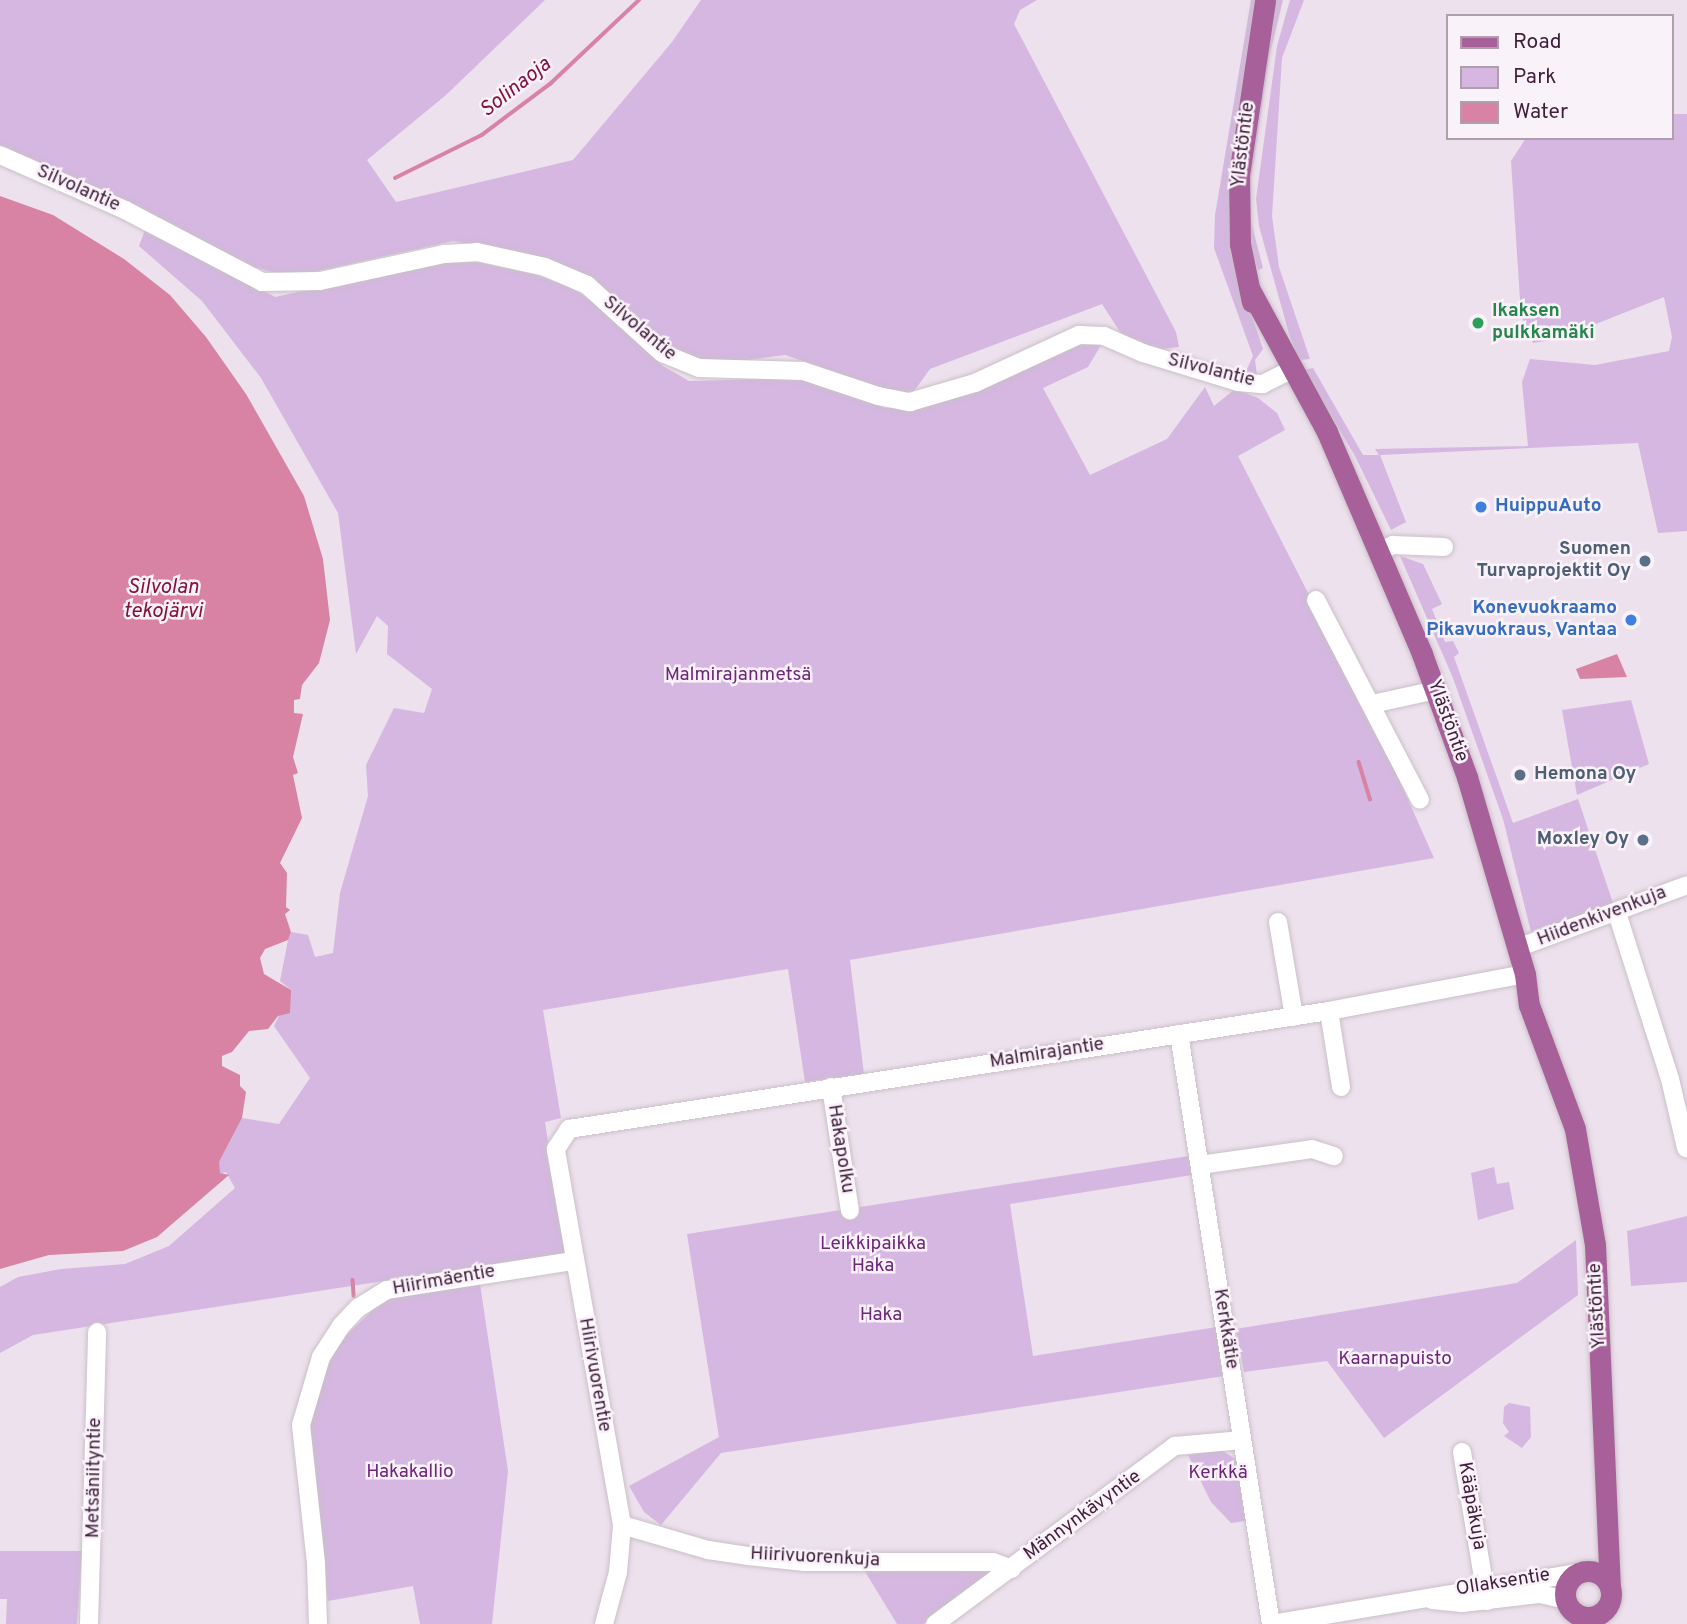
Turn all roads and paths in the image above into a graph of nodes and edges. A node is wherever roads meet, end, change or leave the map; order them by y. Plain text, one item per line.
1 (1265, 0) edge
2 (0, 155) edge
3 (1286, 373) junction
4 (1444, 547) dead end
5 (1378, 552) junction
6 (1316, 600) dead end
7 (1436, 690) junction
8 (1372, 704) junction
9 (1420, 800) dead end
10 (1687, 885) edge
11 (1617, 913) junction
12 (1278, 922) dead end
13 (1517, 948) junction
14 (1525, 974) junction
15 (1329, 1011) junction
16 (1294, 1017) junction
17 (1180, 1034) junction
18 (831, 1087) junction
19 (1341, 1087) dead end
20 (569, 1129) joint
21 (1686, 1148) edge
22 (1334, 1156) dead end
23 (1200, 1165) junction
24 (850, 1211) dead end
25 (573, 1261) junction
26 (97, 1332) dead end
27 (1242, 1440) junction
28 (1462, 1452) dead end
29 (622, 1525) junction
30 (1608, 1535) junction
31 (1012, 1569) junction
32 (1582, 1572) junction
33 (1486, 1593) junction
34 (1607, 1606) edge
35 (1577, 1613) edge
36 (89, 1624) edge
37 (318, 1624) edge
38 (604, 1624) edge
39 (935, 1624) edge
40 (1271, 1624) edge

1 - 3 main road, Ylästöntie
2 - 3 street, Silvolantie
3 - 5 main road, Ylästöntie
4 - 5 street
5 - 7 main road, Ylästöntie
6 - 8 street
7 - 8 street
7 - 13 main road, Ylästöntie
8 - 9 street
10 - 11 street, Hiidenkivenkuja
11 - 13 street, Hiidenkivenkuja
11 - 21 street
12 - 16 street
13 - 14 main road, Ylästöntie
14 - 15 street, Malmirajantie
14 - 30 main road, Ylästöntie
15 - 16 street, Malmirajantie
15 - 19 street
16 - 17 street, Malmirajantie
17 - 18 street, Malmirajantie
17 - 23 street, Kerkkätie
18 - 20 street, Malmirajantie
18 - 24 street, Hakapolku
20 - 25 street, Hiirivuorentie
22 - 23 street
23 - 27 street, Kerkkätie
25 - 29 street, Hiirivuorentie
25 - 37 street, Hiirimäentie
26 - 36 street, Metsäniityntie
27 - 31 street, Männynkävyntie
27 - 40 street, Kerkkätie
28 - 33 street, Kääpäkuja
29 - 31 street, Hiirivuorenkuja
29 - 38 street, Hiirivuorentie
30 - 32 main road
30 - 34 main road, Ylästöntie
31 - 39 street, Männynkävyntie
32 - 33 street, Ollaksentie
32 - 34 main road
32 - 35 main road
33 - 35 street, Ollaksentie
33 - 40 street, Ollaksentie
34 - 35 main road

